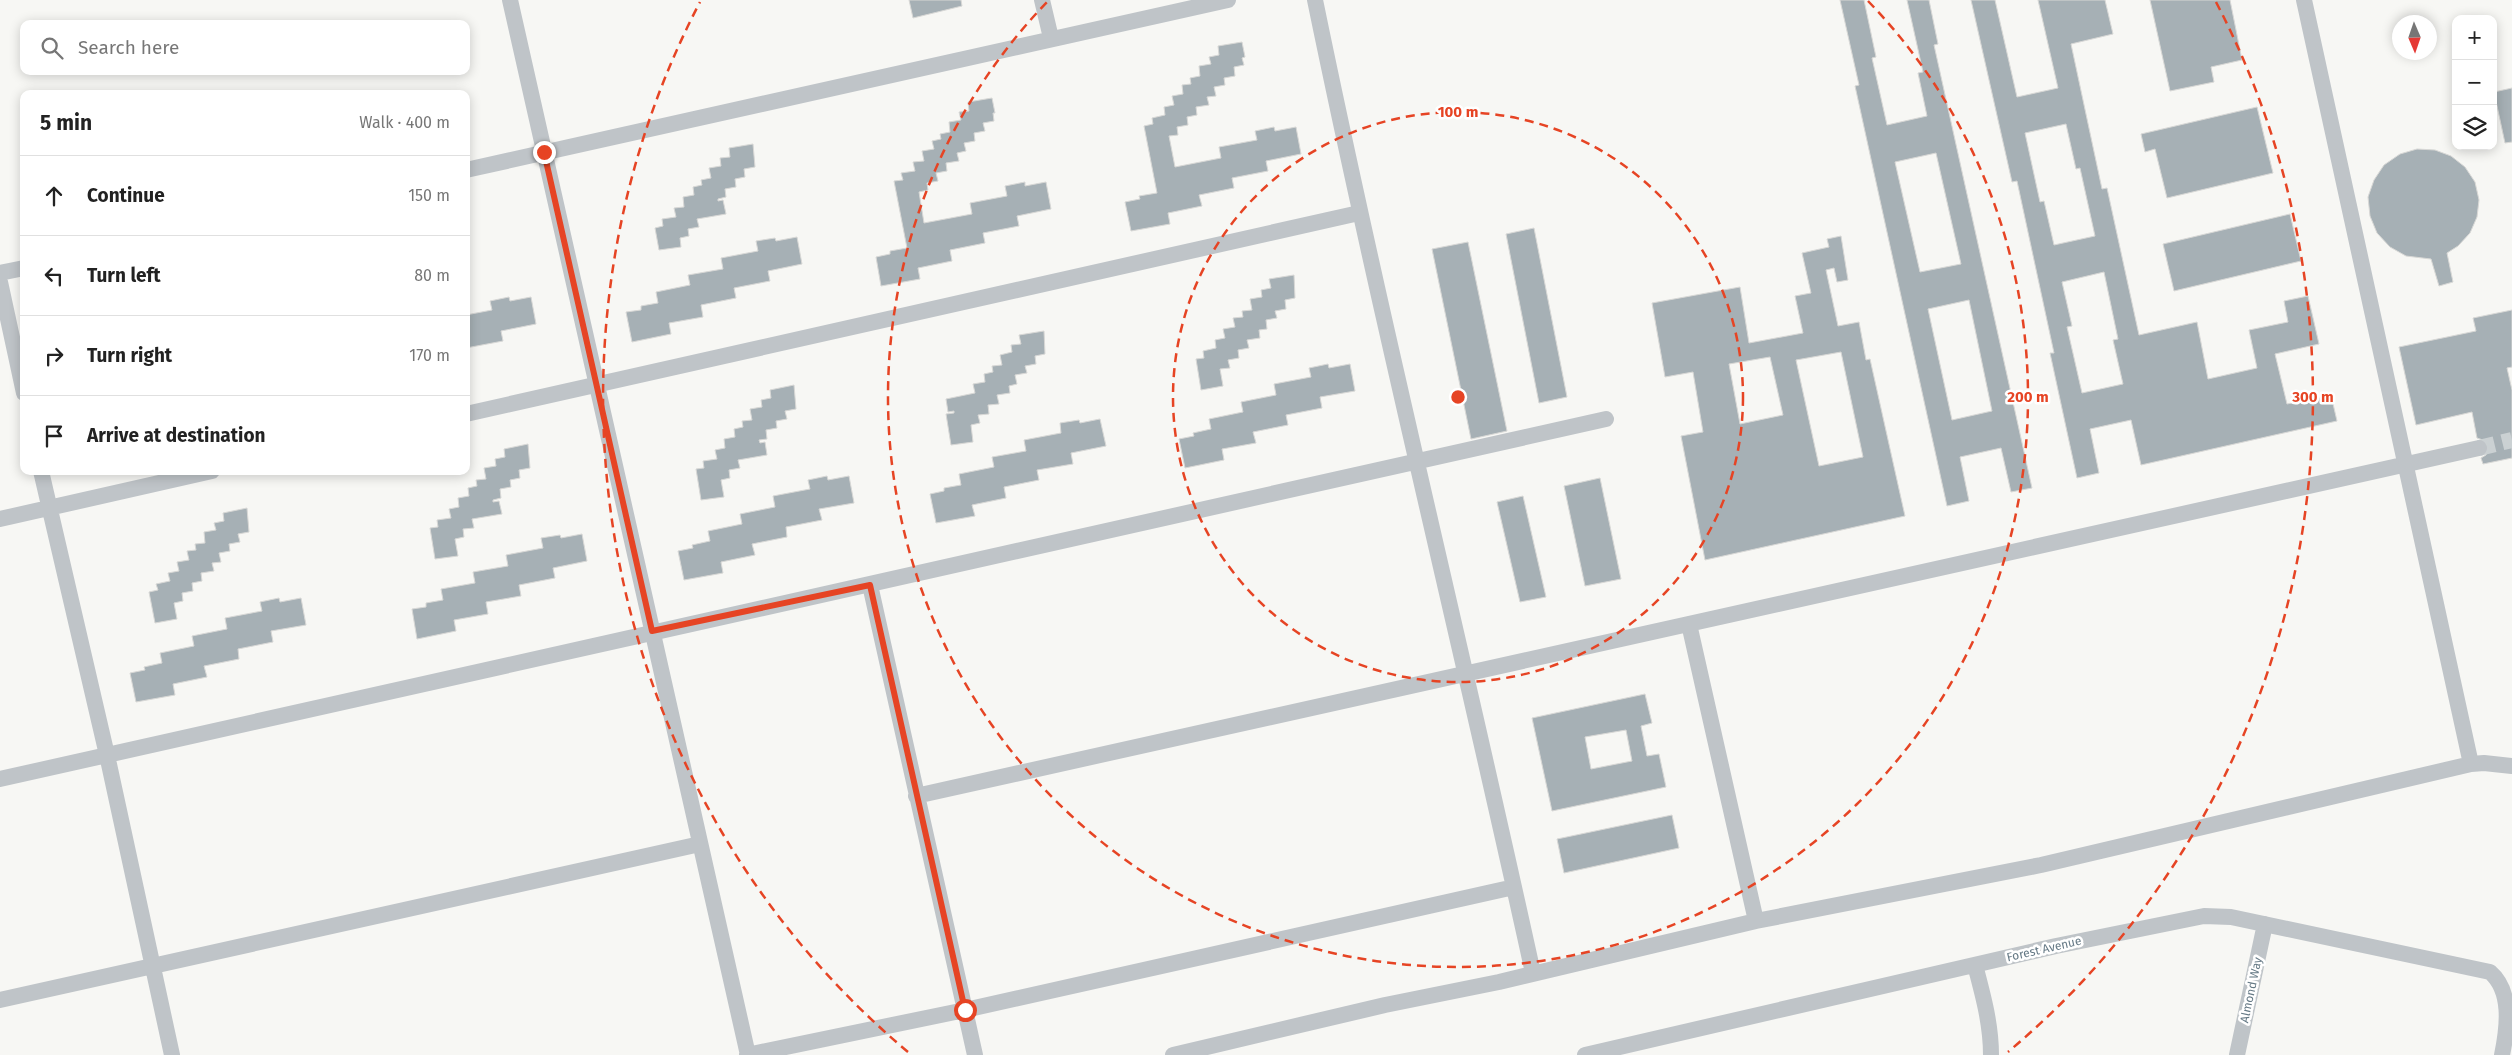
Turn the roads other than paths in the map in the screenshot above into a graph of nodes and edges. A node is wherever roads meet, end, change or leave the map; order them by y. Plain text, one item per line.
1 (510, 0) edge
2 (1042, 0) edge
3 (1228, 0) edge
4 (1315, 0) edge
5 (2304, 0) edge
6 (1051, 38) junction
7 (544, 152) junction
8 (470, 169) edge
9 (1359, 213) junction
10 (20, 269) edge
11 (0, 274) edge
12 (0, 282) edge
13 (20, 374) edge
14 (596, 384) junction
15 (470, 413) edge
16 (1606, 419) dead end
17 (2479, 448) tunnel mouth
18 (1418, 463) junction
19 (2406, 464) junction
20 (42, 475) edge
21 (194, 475) edge
22 (48, 508) junction
23 (0, 519) edge
24 (870, 585) junction
25 (1689, 624) junction
26 (652, 631) junction
27 (1466, 674) junction
28 (107, 755) junction
29 (2471, 764) junction
30 (2512, 766) edge
31 (0, 779) edge
32 (916, 796) junction
33 (700, 844) junction
34 (1514, 887) junction
35 (1756, 921) junction
36 (2265, 924) junction
37 (1975, 965) junction
38 (152, 968) junction
39 (1532, 974) junction
40 (0, 1000) edge
41 (965, 1010) junction
42 (1635, 1049) edge
43 (172, 1055) edge
44 (748, 1055) edge
45 (975, 1055) edge
46 (1174, 1055) edge
47 (1585, 1055) edge
48 (1990, 1055) edge
49 (2237, 1055) edge
50 (2502, 1055) edge

1 - 7 street
2 - 6 street
3 - 6 street
4 - 9 street
5 - 19 street
6 - 7 street
7 - 8 street
7 - 14 street
9 - 14 street
9 - 18 street
10 - 11 street
12 - 13 street
14 - 15 street
14 - 26 street
16 - 18 street
17 - 19 street
18 - 24 street
18 - 27 street
19 - 25 street
19 - 29 street
20 - 22 street
21 - 22 street
22 - 23 street
22 - 28 street
24 - 26 street
24 - 32 street
25 - 27 street
25 - 35 street
26 - 28 street
26 - 33 street
27 - 32 street
27 - 34 street
28 - 31 street
28 - 38 street
29 - 30 street
29 - 35 street
32 - 41 street
33 - 38 street
33 - 44 street
34 - 39 street
34 - 41 street
35 - 39 street
36 - 37 street, Forest Avenue
36 - 49 street, Almond Way
36 - 50 street, Forest Avenue
37 - 42 street, Forest Avenue
37 - 48 street
38 - 40 street
38 - 43 street
39 - 46 street
41 - 44 street
41 - 45 street
42 - 47 street, Forest Avenue

